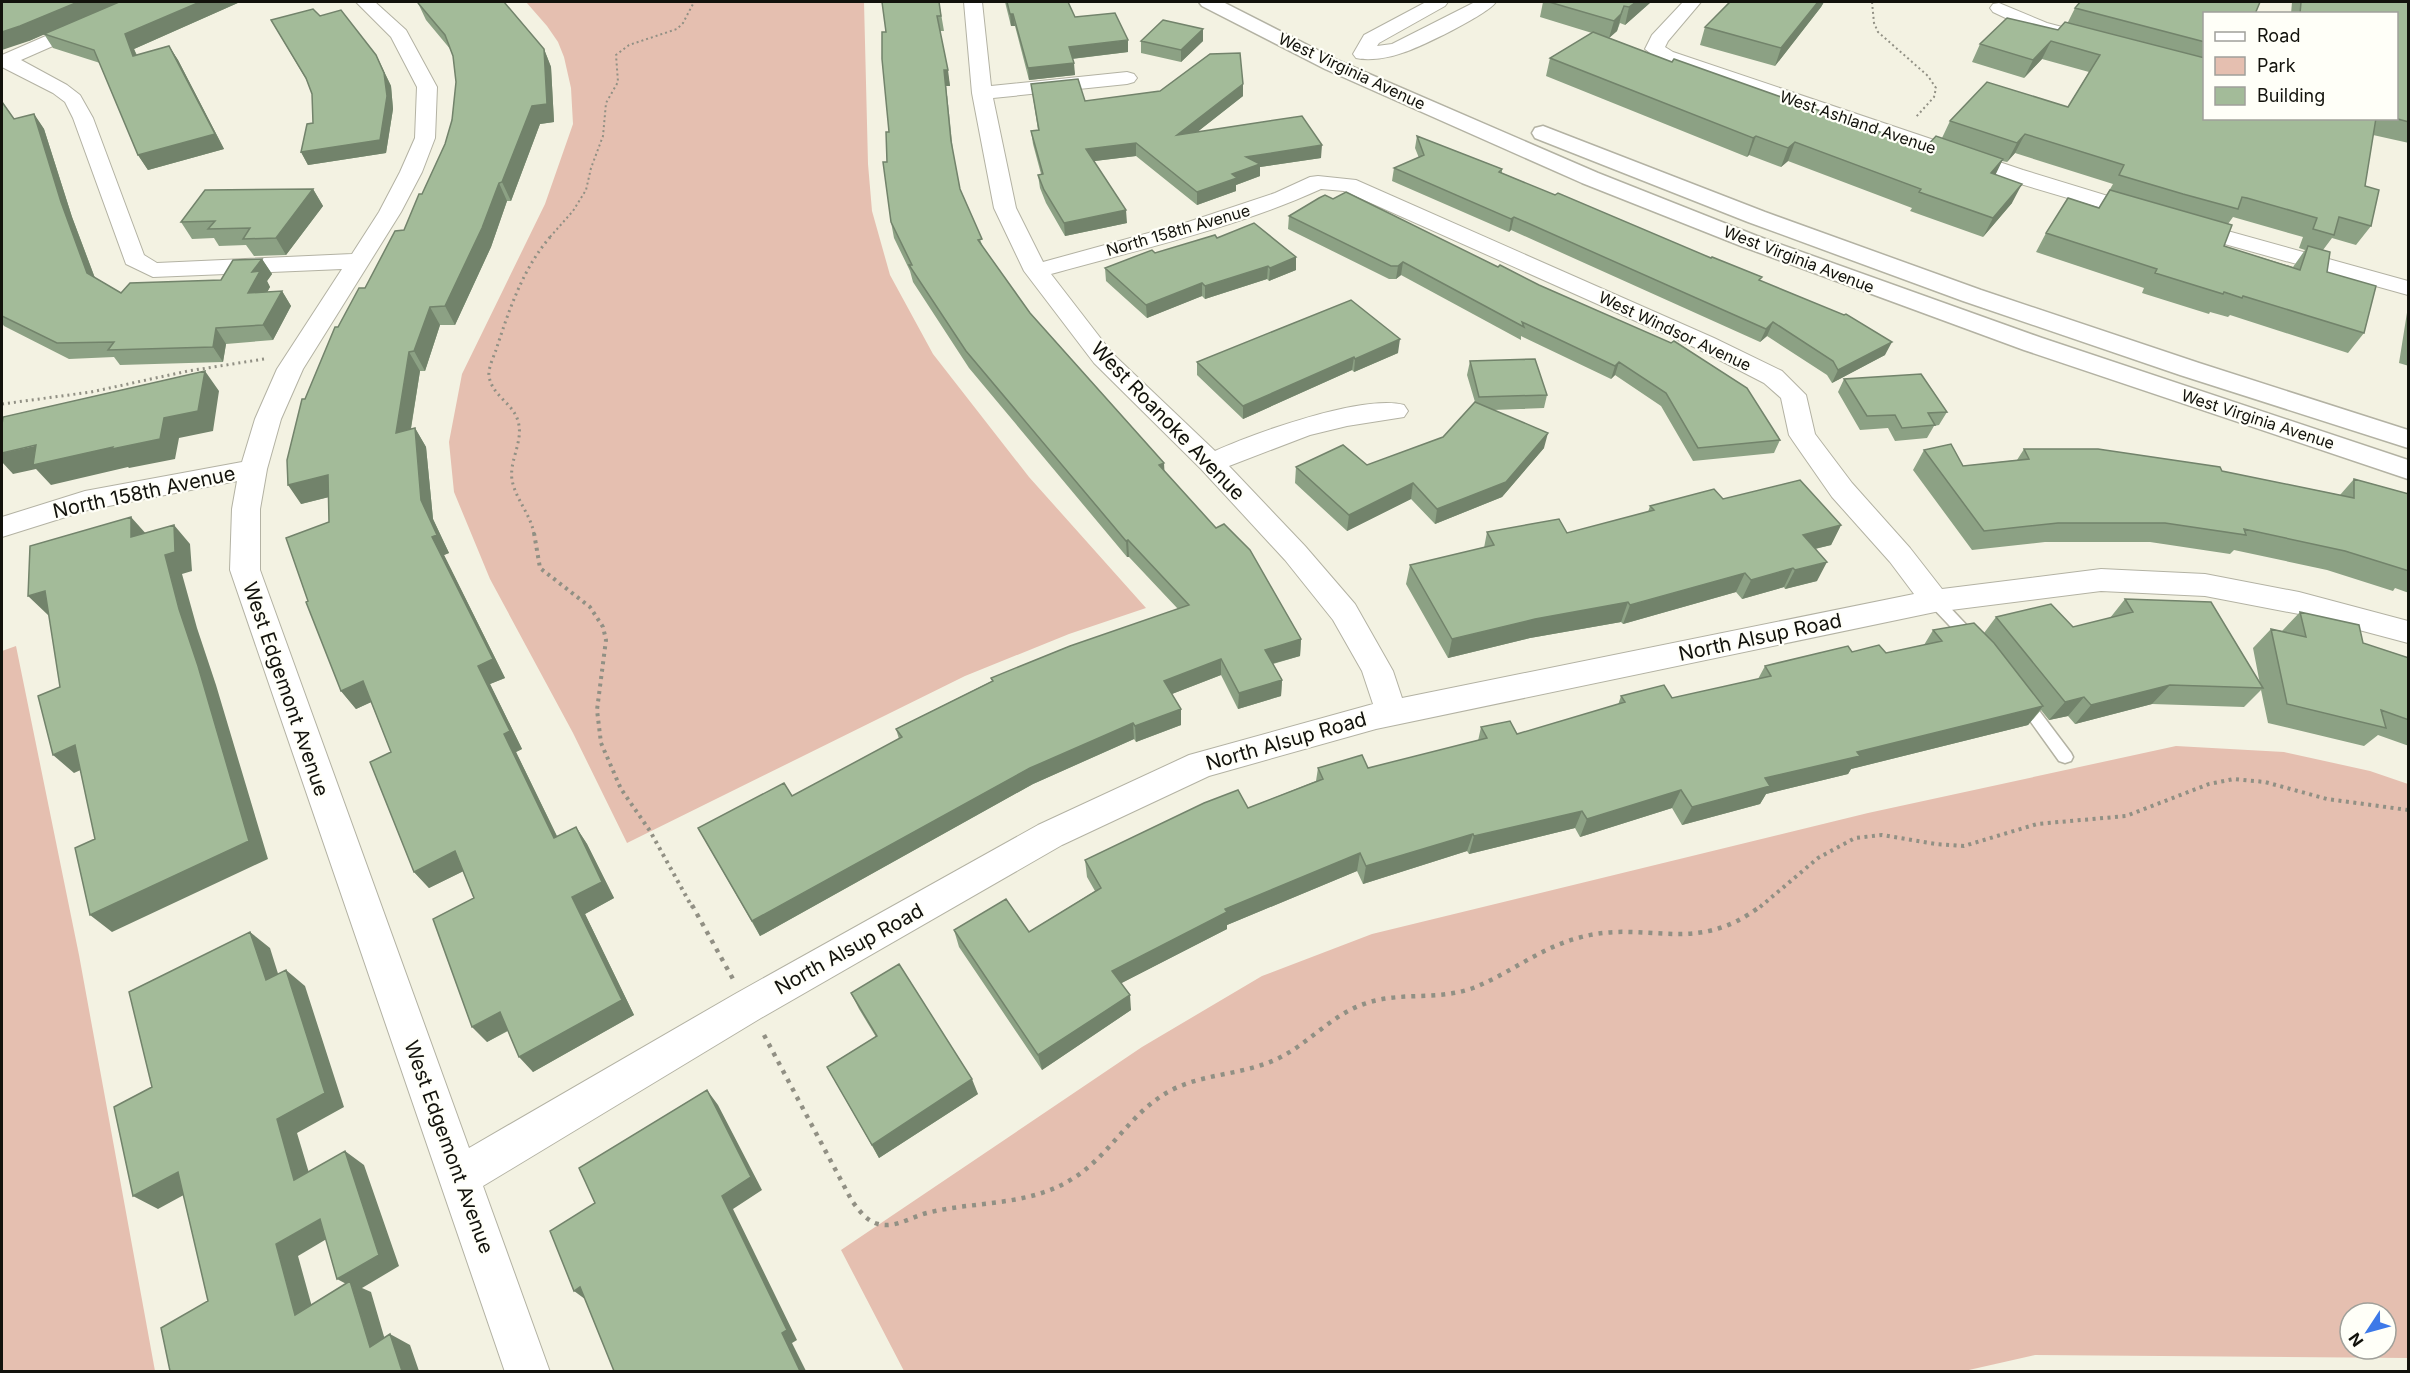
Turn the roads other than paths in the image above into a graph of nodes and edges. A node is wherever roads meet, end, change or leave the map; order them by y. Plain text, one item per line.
1 (138, 2) edge
2 (364, 2) edge
3 (973, 2) edge
4 (1209, 2) edge
5 (1487, 2) edge
6 (1692, 2) edge
7 (1434, 4) edge
8 (1999, 8) dead end
9 (1459, 18) junction
10 (2095, 42) edge
11 (1343, 45) dead end
12 (1363, 54) junction
13 (4, 60) edge
14 (1395, 68) dead end
15 (1127, 78) dead end
16 (982, 93) junction
17 (1501, 116) dead end
18 (1318, 182) joint
19 (357, 261) junction
20 (1036, 271) junction
21 (2409, 288) edge
22 (1395, 411) dead end
23 (2409, 439) edge
24 (1211, 463) junction
25 (253, 470) junction
26 (2409, 470) edge
27 (2, 527) edge
28 (1935, 601) junction
29 (2409, 633) edge
30 (1978, 648) edge
31 (2014, 689) edge
32 (1392, 713) junction
33 (2065, 757) dead end
34 (460, 1176) junction
35 (528, 1371) edge

1 - 13 street
2 - 19 street, West Edgemont Avenue
3 - 16 street, West Roanoke Avenue
4 - 26 main road, West Virginia Avenue
5 - 9 street
6 - 21 street, West Ashland Avenue
7 - 9 street
7 - 12 street
8 - 10 street
9 - 12 street
11 - 12 main road, West Virginia Avenue
12 - 14 main road, West Virginia Avenue
13 - 19 street
15 - 16 street
16 - 20 street, West Roanoke Avenue
17 - 23 main road, West Virginia Avenue
18 - 20 street, North 158th Avenue
18 - 28 street, West Windsor Avenue
19 - 25 street, West Edgemont Avenue
20 - 24 street, West Roanoke Avenue
22 - 24 street
24 - 32 street, West Roanoke Avenue
25 - 27 street, North 158th Avenue
25 - 34 street, West Edgemont Avenue
28 - 29 street, North Alsup Road
28 - 30 lane
28 - 32 street, North Alsup Road
31 - 33 lane
32 - 34 street, North Alsup Road
34 - 35 street, West Edgemont Avenue

